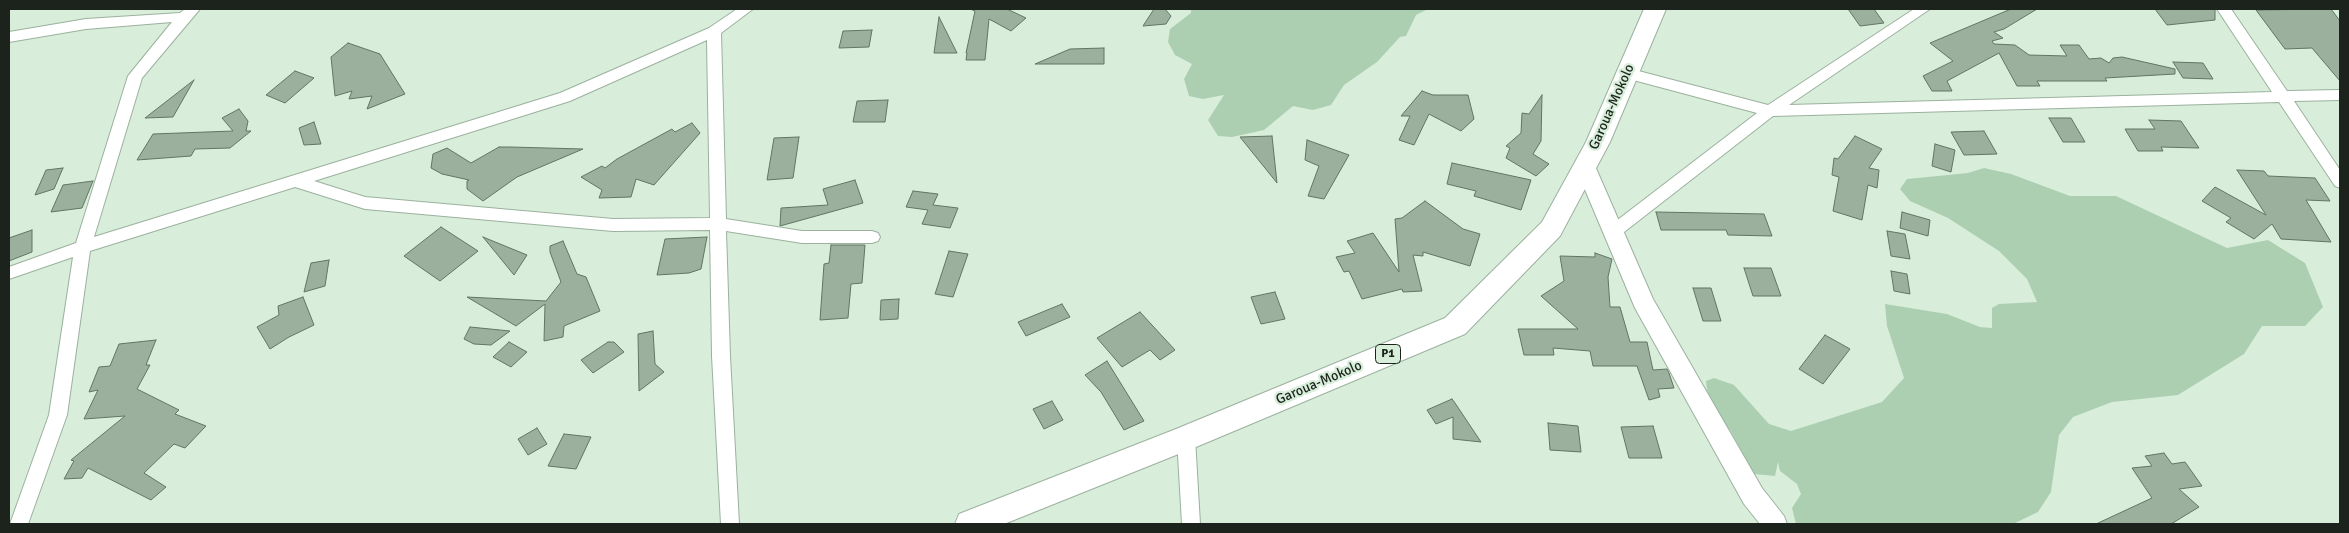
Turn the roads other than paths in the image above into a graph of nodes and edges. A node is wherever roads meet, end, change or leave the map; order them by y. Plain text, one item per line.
1 (746, 9) edge
2 (1655, 9) edge
3 (1923, 9) edge
4 (2224, 9) edge
5 (189, 13) edge
6 (714, 31) junction
7 (9, 37) edge
8 (1627, 73) junction
9 (2340, 95) edge
10 (2282, 96) junction
11 (1770, 111) junction
12 (1586, 166) junction
13 (295, 181) junction
14 (2340, 182) edge
15 (718, 224) junction
16 (1613, 232) junction
17 (872, 237) dead end
18 (83, 247) junction
19 (9, 272) edge
20 (1186, 438) junction
21 (19, 524) edge
22 (730, 524) edge
23 (970, 524) edge
24 (1191, 524) edge
25 (1774, 524) edge

1 - 6 street
2 - 8 main road, Garoua-Mokolo / P1
3 - 11 street
4 - 10 street
5 - 7 street
5 - 18 street
6 - 13 street
6 - 15 street
8 - 11 street
8 - 12 main road, Garoua-Mokolo / P1
9 - 10 street
10 - 11 street
10 - 14 street
11 - 16 street
12 - 16 street
12 - 20 main road, Garoua-Mokolo / P1
13 - 15 street
13 - 18 street
15 - 17 street
15 - 22 street
16 - 25 street
18 - 19 street
18 - 21 street
20 - 23 main road, Garoua-Mokolo / P1
20 - 24 street

